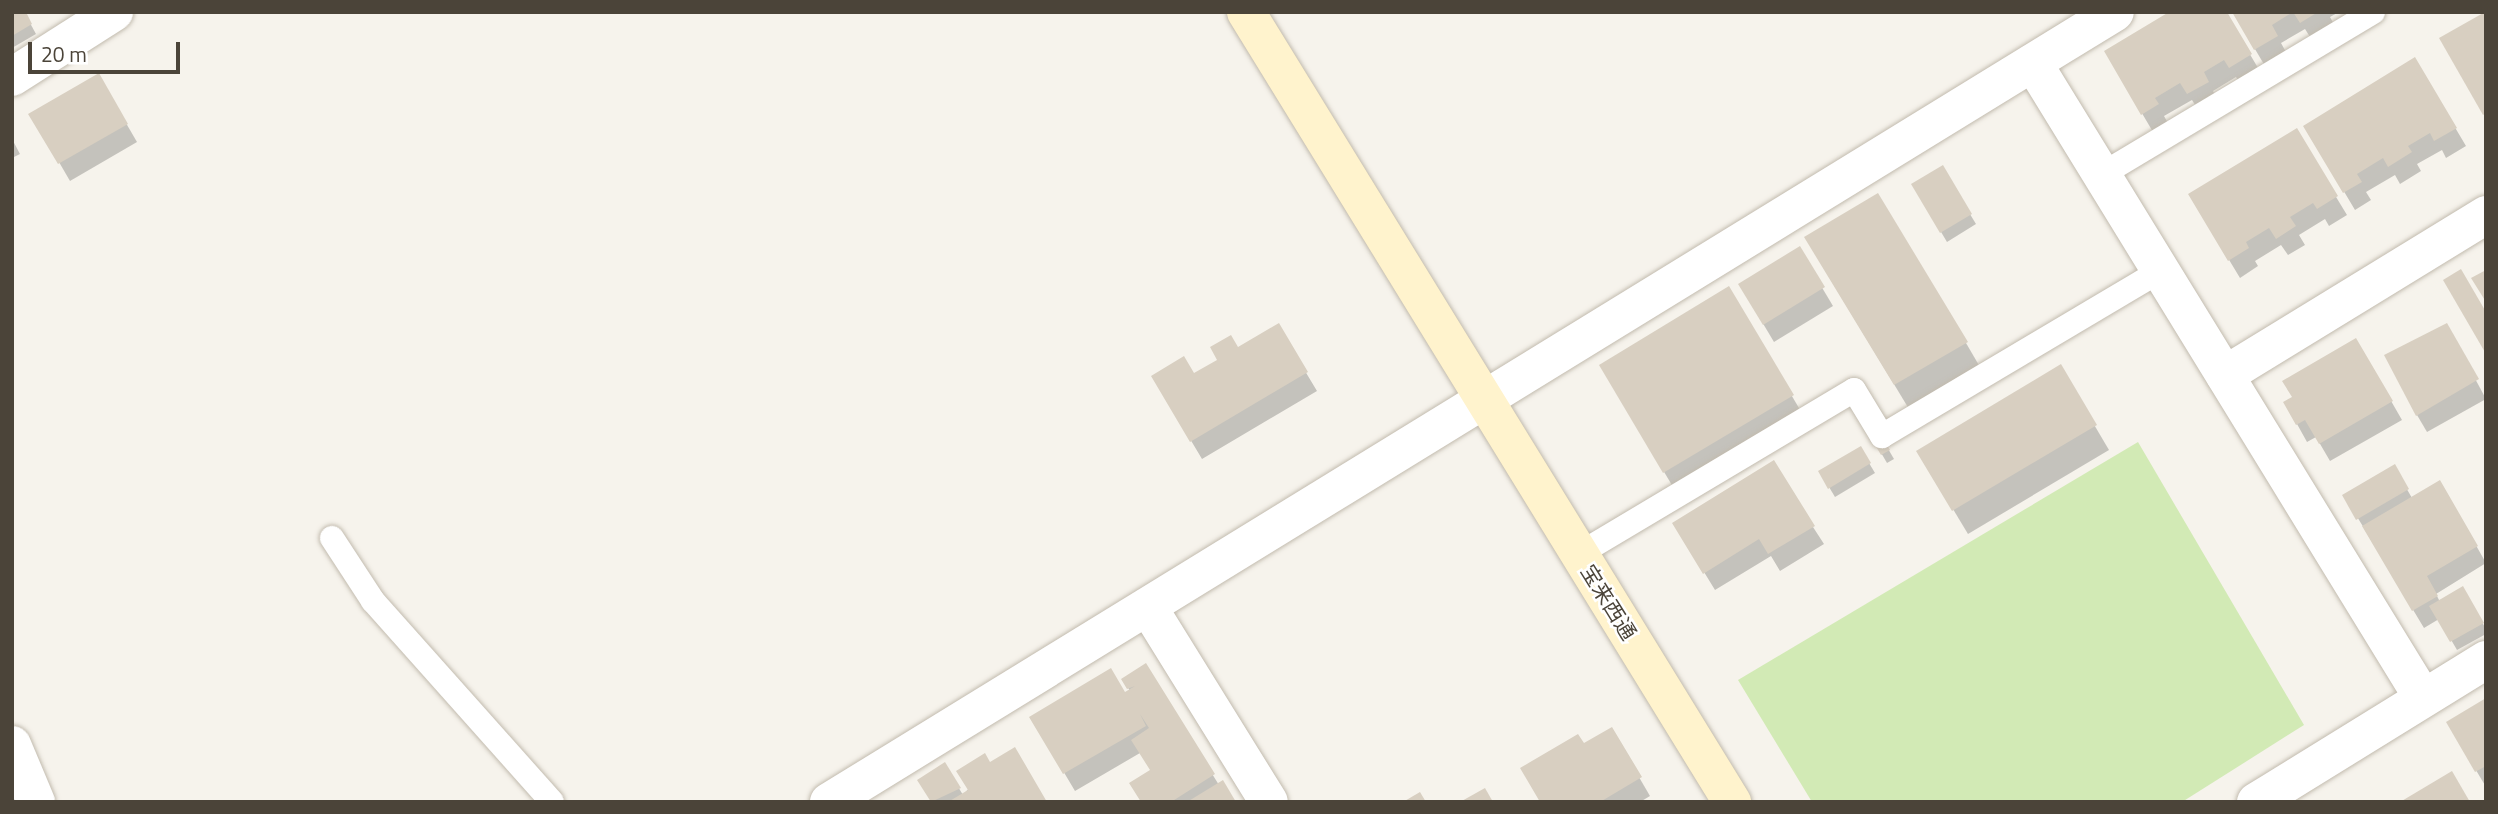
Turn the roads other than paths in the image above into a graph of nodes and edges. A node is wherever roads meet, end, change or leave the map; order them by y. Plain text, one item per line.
1 (114, 12) edge
2 (1246, 12) edge
3 (2115, 12) edge
4 (2373, 12) edge
5 (2032, 63) junction
6 (12, 77) edge
7 (2101, 175) junction
8 (2486, 215) edge
9 (2160, 271) junction
10 (2225, 375) junction
11 (1486, 402) junction
12 (332, 538) dead end
13 (1579, 554) junction
14 (1148, 607) junction
15 (2486, 660) edge
16 (2423, 698) junction
17 (12, 744) edge
18 (36, 802) edge
19 (552, 802) edge
20 (829, 802) edge
21 (1269, 802) edge
22 (1732, 802) edge
23 (2256, 802) edge

1 - 6 street
2 - 11 street, 宝来西通
3 - 5 street
4 - 7 lane
5 - 7 street
5 - 11 street
7 - 9 street
8 - 10 street
9 - 10 street
9 - 13 lane
10 - 16 street
11 - 13 street, 宝来西通
11 - 14 street
12 - 19 lane
13 - 22 street, 宝来西通
14 - 20 street
14 - 21 street
15 - 16 street
16 - 23 street
17 - 18 street

